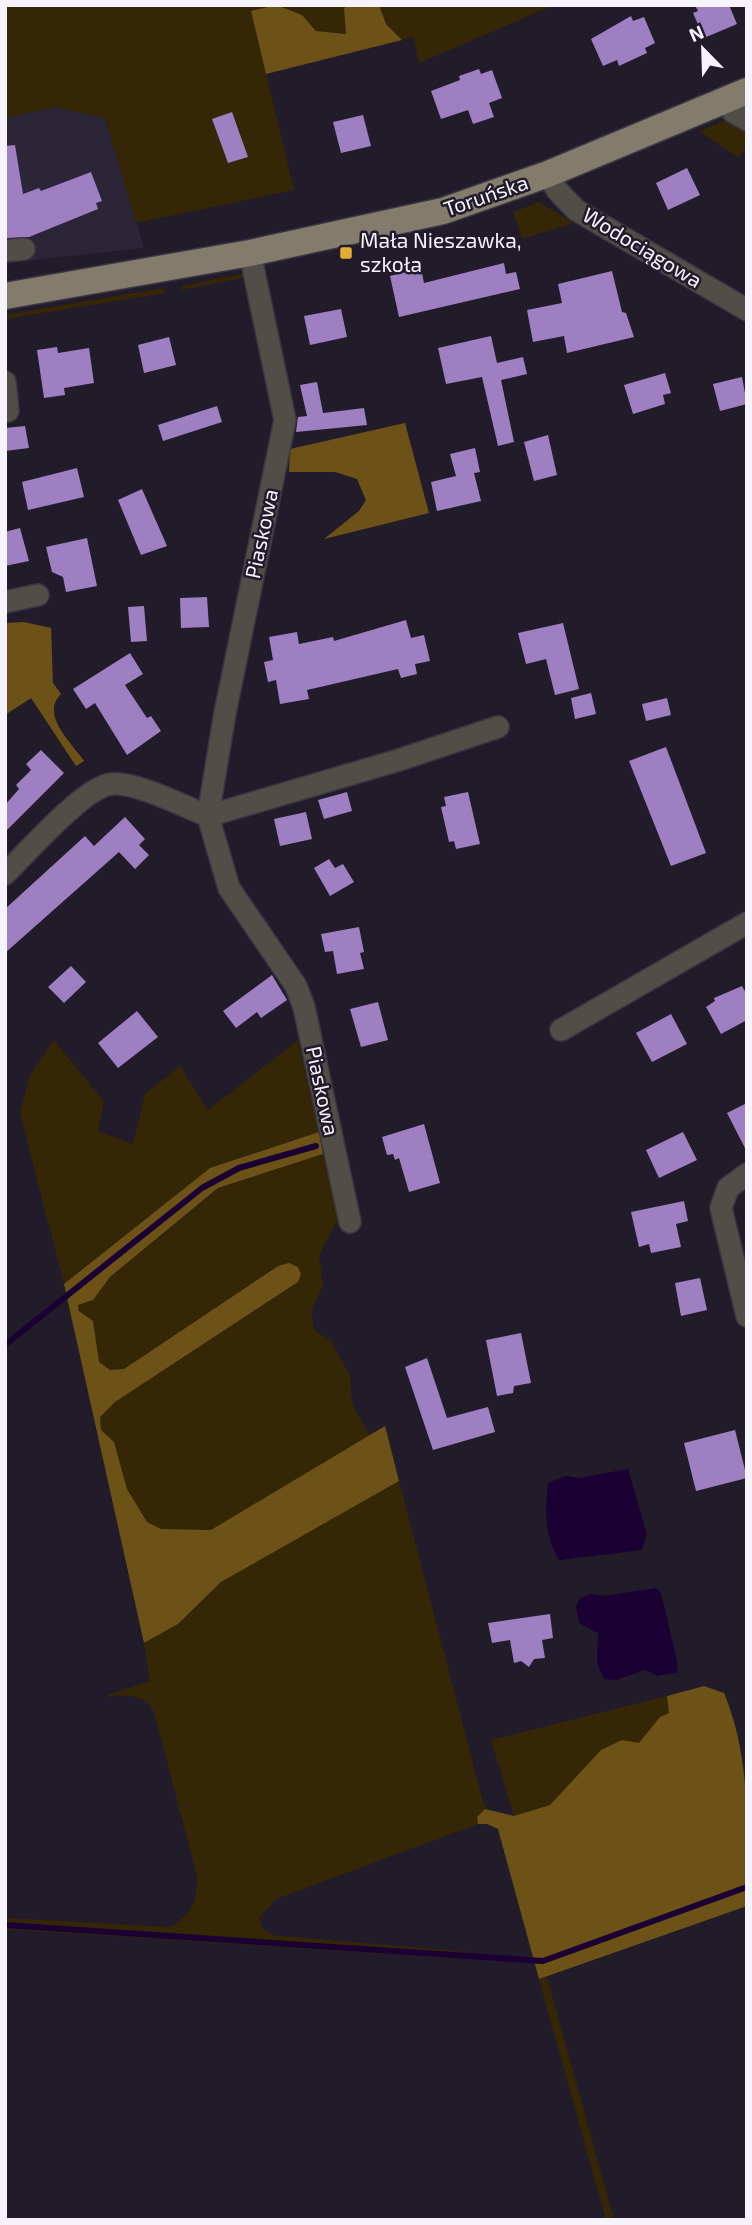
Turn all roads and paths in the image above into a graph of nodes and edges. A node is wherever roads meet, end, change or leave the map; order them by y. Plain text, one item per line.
1 (736, 95) edge
2 (747, 120) edge
3 (548, 174) junction
4 (250, 253) junction
5 (5, 296) edge
6 (747, 310) edge
7 (5, 382) edge
8 (8, 411) dead end
9 (38, 595) dead end
10 (5, 602) edge
11 (498, 727) dead end
12 (208, 816) junction
13 (5, 874) edge
14 (747, 923) edge
15 (561, 1030) dead end
16 (747, 1174) edge
17 (350, 1222) dead end
18 (747, 1316) edge

1 - 2 street
1 - 3 main road, Toruńska
3 - 4 main road, Toruńska
3 - 6 street, Wodociągowa
4 - 5 main road, Toruńska
4 - 12 street, Piaskowa
7 - 8 street
9 - 10 street
11 - 12 street
12 - 13 street
12 - 17 street, Piaskowa
14 - 15 street
16 - 18 street

